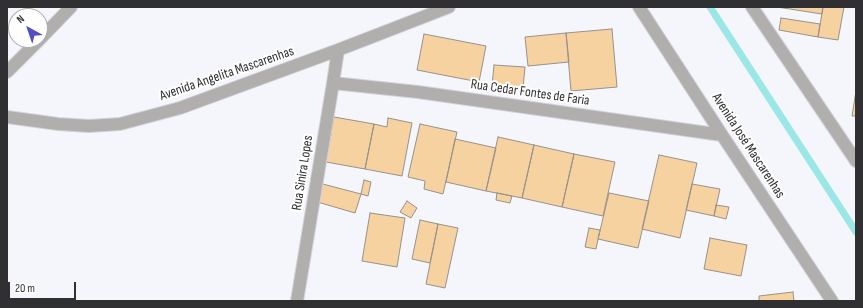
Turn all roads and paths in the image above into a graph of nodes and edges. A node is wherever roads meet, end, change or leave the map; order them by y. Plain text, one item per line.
1 (71, 7) edge
2 (449, 7) edge
3 (639, 7) edge
4 (752, 7) edge
5 (48, 30) edge
6 (30, 48) edge
7 (338, 50) junction
8 (7, 72) edge
9 (333, 83) junction
10 (7, 117) edge
11 (722, 135) junction
12 (856, 161) edge
13 (297, 301) edge
14 (832, 301) edge

1 - 5 street
2 - 7 street, Avenida Angelita Mascarenhas
3 - 11 street, Avenida José Mascarenhas
4 - 12 street
6 - 8 street
7 - 9 street, Rua Sinira Lopes
7 - 10 street, Avenida Angelita Mascarenhas
9 - 11 street, Rua Cedar Fontes de Faria
9 - 13 street, Rua Sinira Lopes
11 - 14 street, Avenida José Mascarenhas

